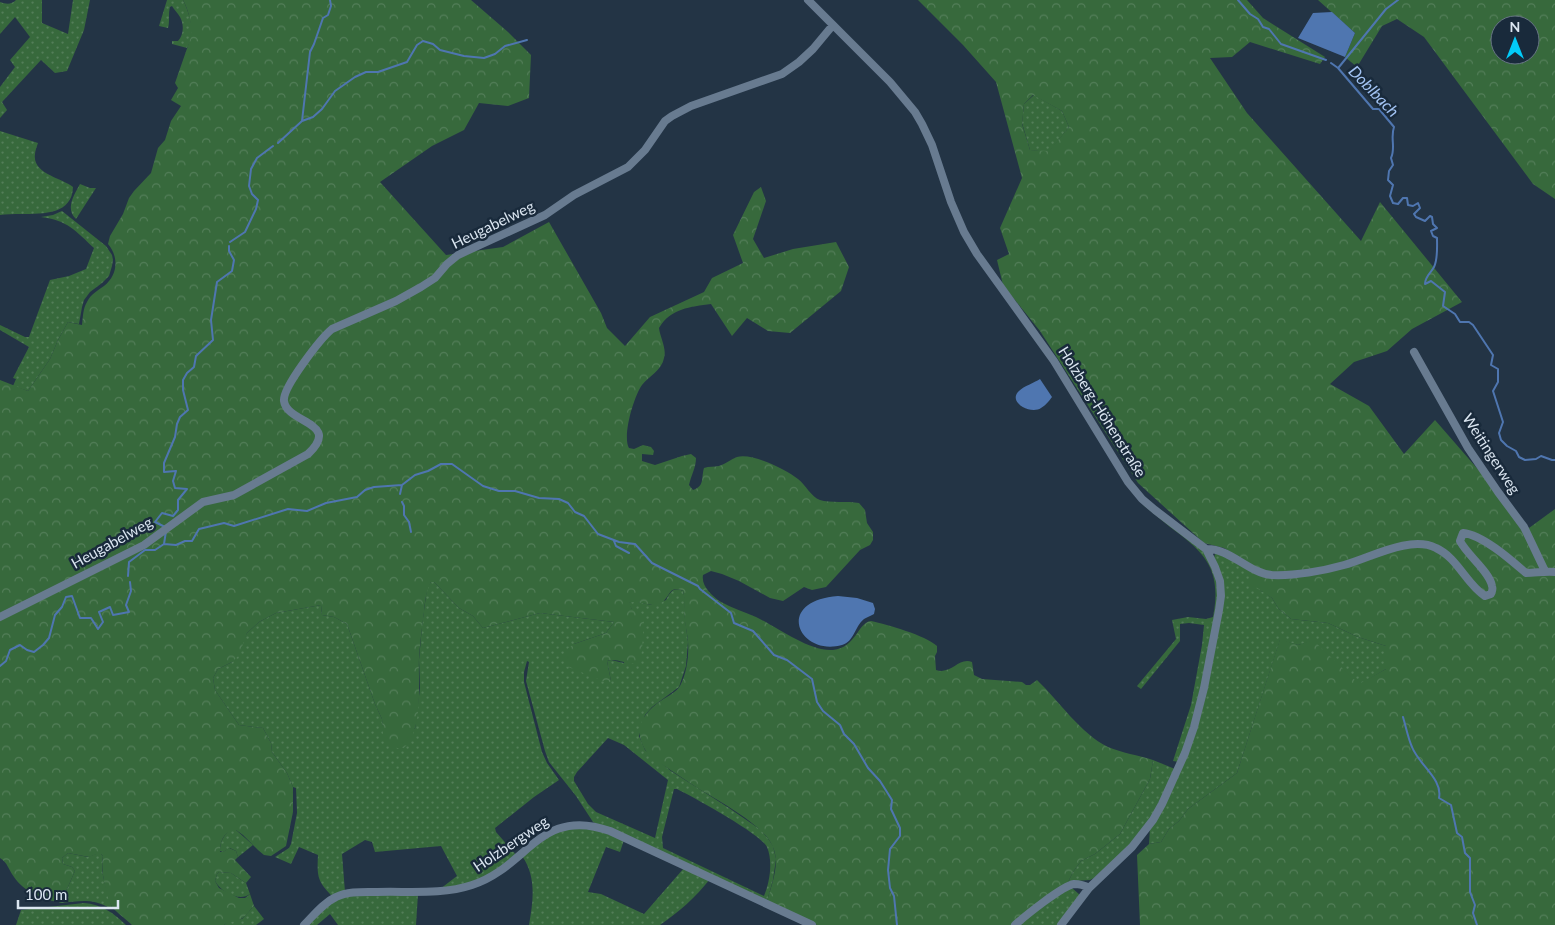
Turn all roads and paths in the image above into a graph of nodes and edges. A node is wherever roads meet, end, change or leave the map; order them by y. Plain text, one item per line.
1 (808, 0) edge
2 (833, 25) junction
3 (1414, 352) dead end
4 (1206, 549) junction
5 (1545, 571) junction
6 (1555, 572) edge
7 (0, 617) edge
8 (1089, 888) junction
9 (304, 925) edge
10 (812, 925) edge
11 (1015, 925) edge
12 (1061, 925) edge

1 - 2 street, Holzberg-Höhenstraße
2 - 4 street, Holzberg-Höhenstraße
2 - 7 street, Heugabelweg
3 - 5 street, Weitingerweg
4 - 5 street
4 - 8 street, Holzberg-Höhenstraße
5 - 6 street
8 - 11 street
8 - 12 street, Holzberg-Höhenstraße
9 - 10 street, Holzbergweg

